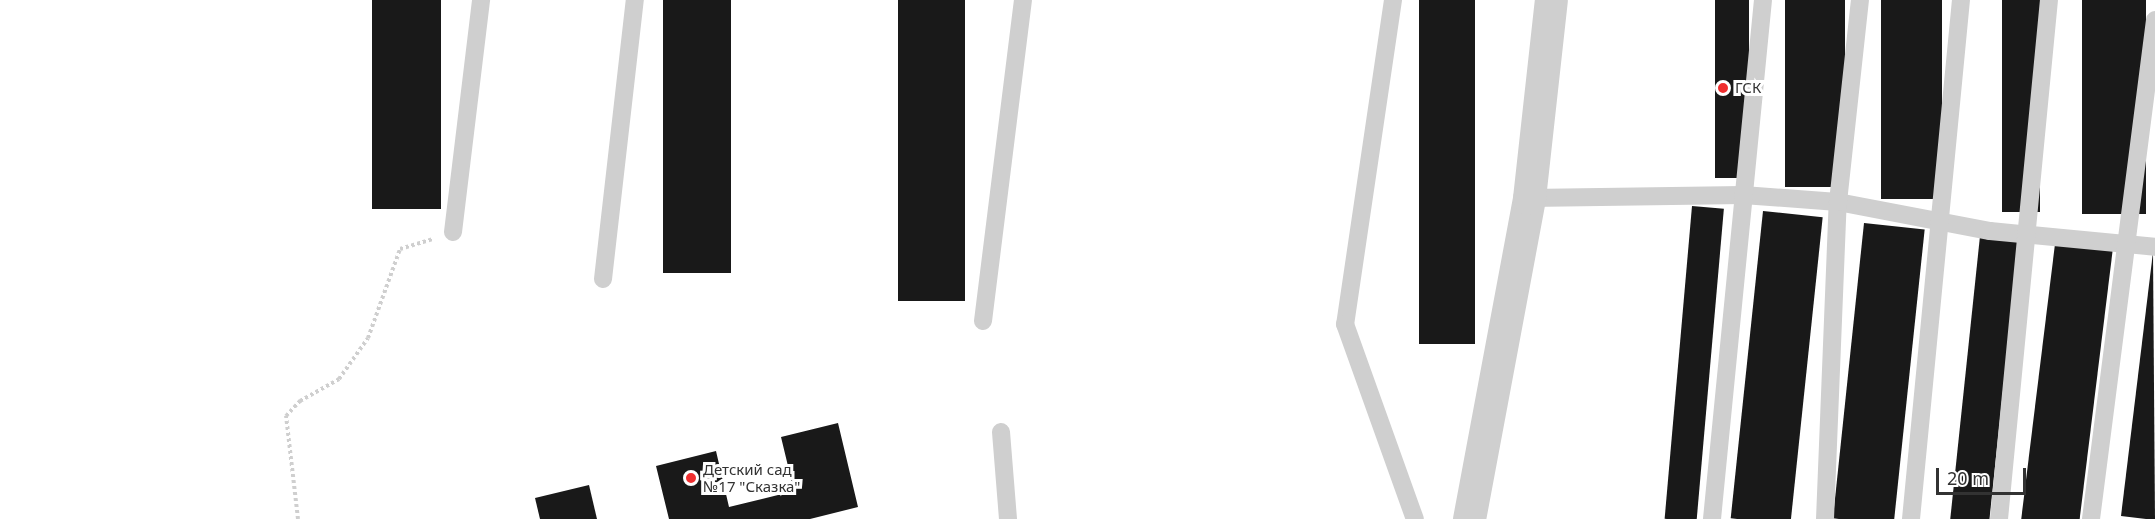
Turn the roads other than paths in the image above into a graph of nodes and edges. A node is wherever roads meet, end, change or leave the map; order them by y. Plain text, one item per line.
1 (481, 0) edge
2 (635, 0) edge
3 (1023, 0) edge
4 (1393, 0) edge
5 (1551, 0) edge
6 (1763, 0) edge
7 (1860, 0) edge
8 (1961, 0) edge
9 (2049, 0) edge
10 (2155, 20) edge
11 (1743, 195) junction
12 (1529, 198) junction
13 (1838, 202) junction
14 (1944, 219) junction
15 (453, 232) road end
16 (2025, 235) junction
17 (2130, 244) junction
18 (2155, 247) edge
19 (603, 279) dead end
20 (983, 321) dead end
21 (1001, 432) dead end
22 (1008, 519) edge
23 (1415, 519) edge
24 (1469, 519) edge
25 (1712, 519) edge
26 (1825, 519) edge
27 (1911, 519) edge
28 (1999, 519) edge
29 (2091, 519) edge

1 - 15 lane
2 - 19 lane
3 - 20 lane
4 - 23 lane
5 - 12 street
6 - 11 lane
7 - 13 lane
8 - 14 lane
9 - 16 lane
10 - 17 lane
11 - 12 lane
11 - 13 lane
11 - 25 lane
12 - 24 street
13 - 14 lane
13 - 26 lane
14 - 16 lane
14 - 27 lane
16 - 17 lane
16 - 28 lane
17 - 18 lane
17 - 29 lane
21 - 22 lane

